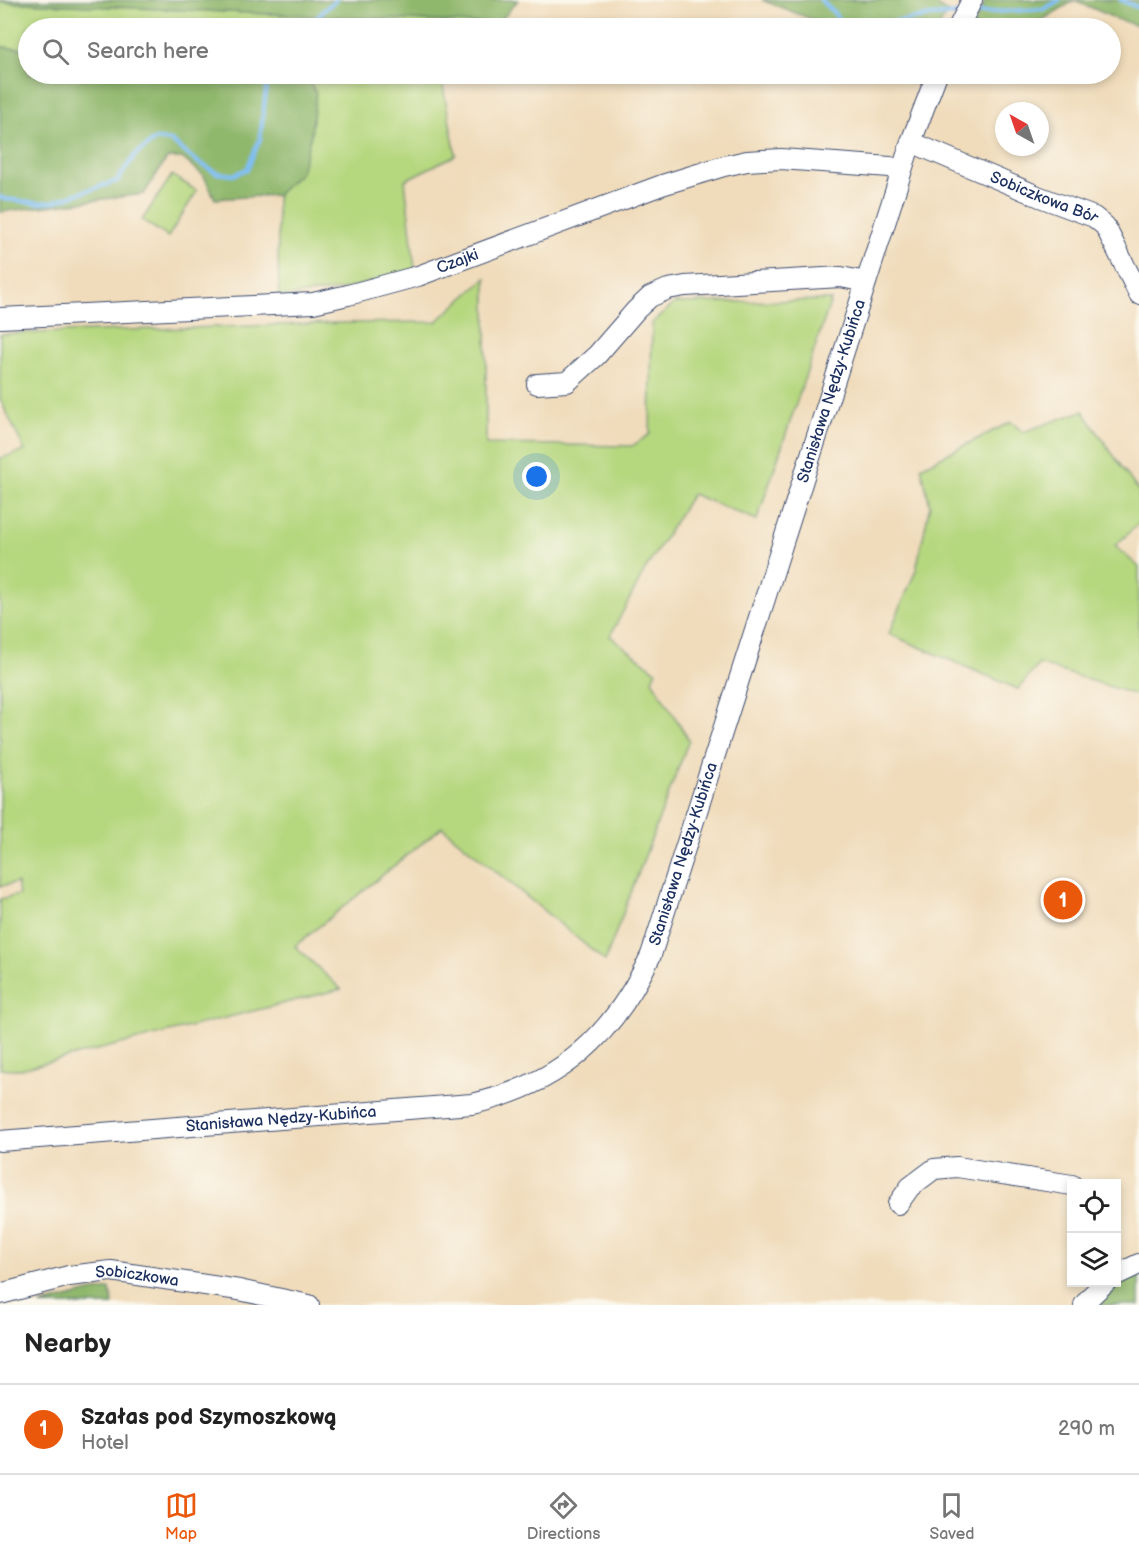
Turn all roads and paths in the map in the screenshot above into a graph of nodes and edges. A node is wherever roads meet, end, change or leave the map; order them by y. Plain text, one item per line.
1 (972, 0) edge
2 (963, 18) edge
3 (933, 84) edge
4 (911, 141) junction
5 (902, 170) junction
6 (866, 282) junction
7 (1139, 294) edge
8 (0, 318) edge
9 (537, 384) dead end
10 (0, 1141) edge
11 (1067, 1184) edge
12 (898, 1204) dead end
13 (1139, 1264) edge
14 (1121, 1273) edge
15 (1101, 1287) edge
16 (0, 1294) edge
17 (309, 1305) edge
18 (1084, 1305) edge

1 - 2 street
3 - 4 street, Stanisława Nędzy-Kubińca
4 - 5 street, Stanisława Nędzy-Kubińca
4 - 7 street, Sobiczkowa Bór
5 - 6 street, Stanisława Nędzy-Kubińca
5 - 8 street, Czajki
6 - 9 street
6 - 10 street, Stanisława Nędzy-Kubińca
11 - 12 street
13 - 14 street
15 - 18 street
16 - 17 street, Sobiczkowa

